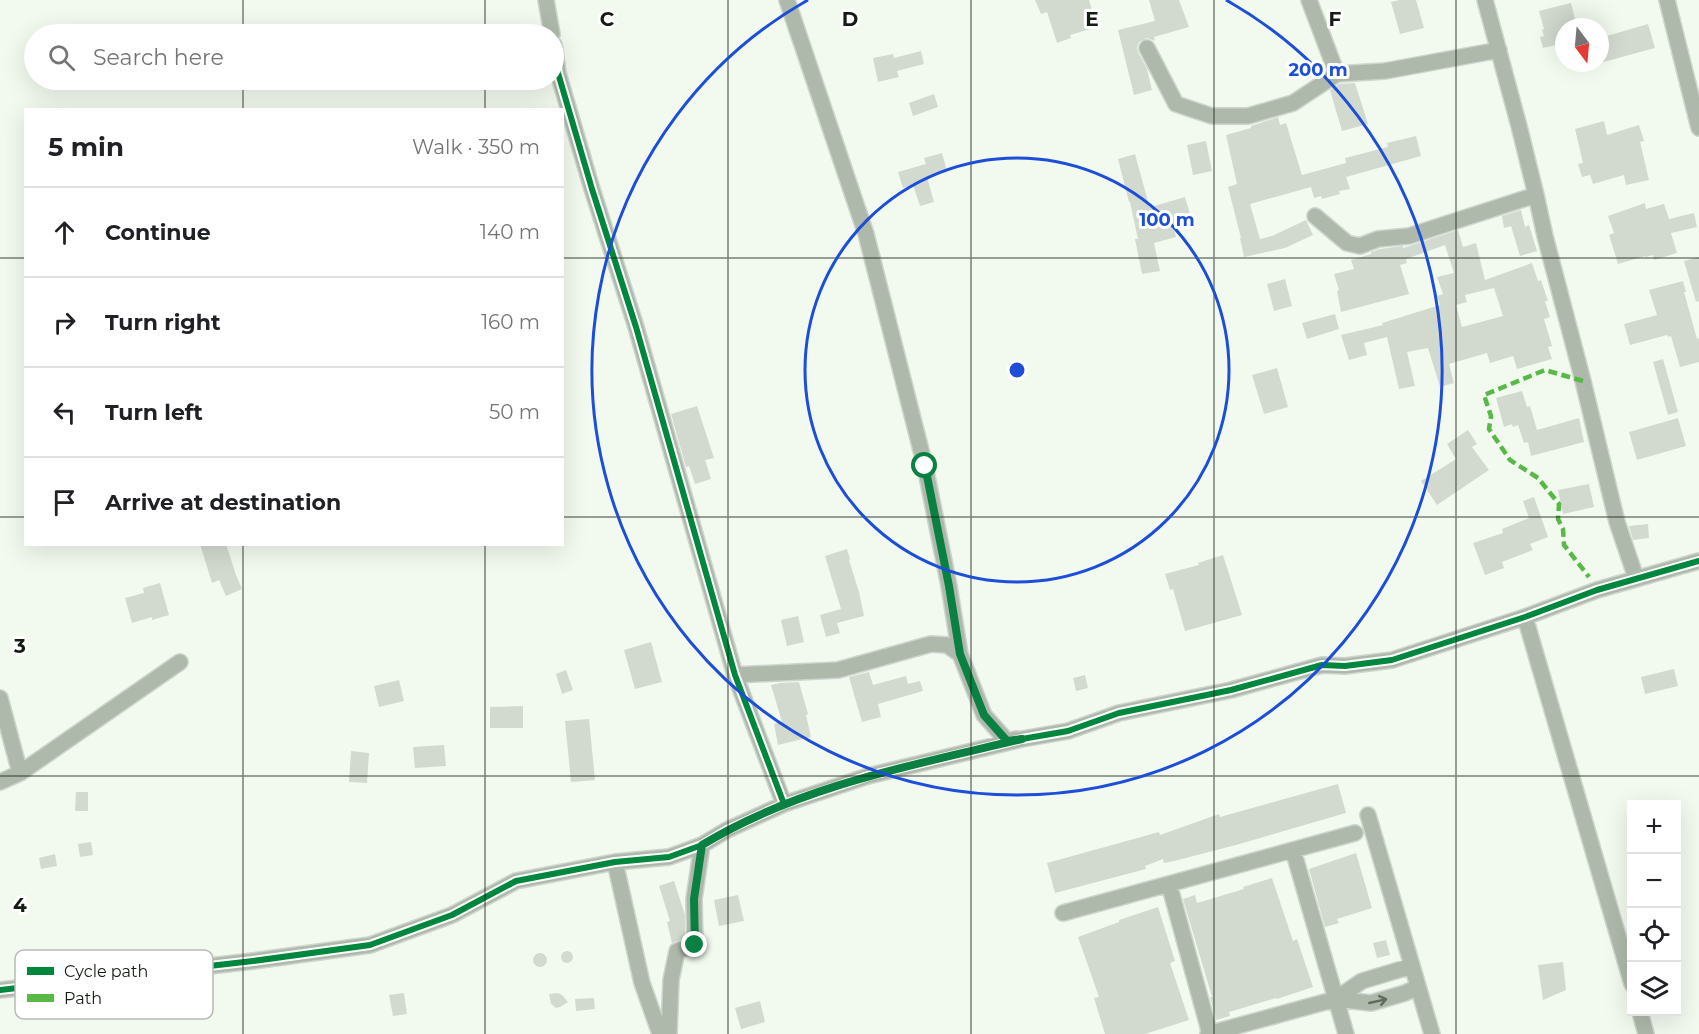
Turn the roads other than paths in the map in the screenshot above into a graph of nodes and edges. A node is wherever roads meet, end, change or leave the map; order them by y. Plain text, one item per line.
1 (546, 0) edge
2 (788, 0) edge
3 (1309, 0) edge
4 (1485, 0) edge
5 (1668, 3) edge
6 (550, 24) edge
7 (1147, 48) dead end
8 (1499, 50) junction
9 (1337, 74) junction
10 (563, 90) edge
11 (1699, 128) edge
12 (1536, 195) junction
13 (1315, 216) dead end
14 (1699, 561) edge
15 (1636, 578) junction
16 (1525, 617) junction
17 (960, 654) junction
18 (180, 662) dead end
19 (735, 675) junction
20 (0, 698) edge
21 (1022, 739) junction
22 (20, 773) junction
23 (0, 782) edge
24 (784, 804) junction
25 (1368, 815) dead end
26 (1355, 832) dead end
27 (702, 845) junction
28 (1293, 850) junction
29 (615, 862) junction
30 (1169, 884) junction
31 (1063, 913) dead end
32 (213, 966) edge
33 (1412, 966) junction
34 (1627, 967) edge
35 (1418, 987) junction
36 (15, 988) edge
37 (0, 990) edge
38 (1336, 999) junction
39 (1641, 1016) edge
40 (660, 1034) edge
41 (669, 1034) edge
42 (1209, 1034) edge
43 (1346, 1034) edge
44 (1431, 1034) edge
45 (1646, 1034) edge

1 - 6 street
2 - 17 street
3 - 9 street
4 - 8 street
5 - 11 street
7 - 9 street
8 - 9 street
8 - 12 street
10 - 19 street
12 - 13 street
12 - 15 street
14 - 15 street
15 - 16 street
16 - 21 street
16 - 34 street
17 - 19 street
17 - 21 street
18 - 22 street
19 - 24 street
20 - 22 street
21 - 24 street
22 - 23 street
24 - 27 street
25 - 33 street
26 - 28 street
27 - 29 street
27 - 41 street
28 - 30 street
28 - 38 street
29 - 32 street
29 - 40 street
30 - 31 street
30 - 42 street
33 - 35 street
33 - 38 street
38 -> 35 street
35 - 44 street
36 - 37 street
38 - 42 street
38 - 43 street
39 - 45 street

